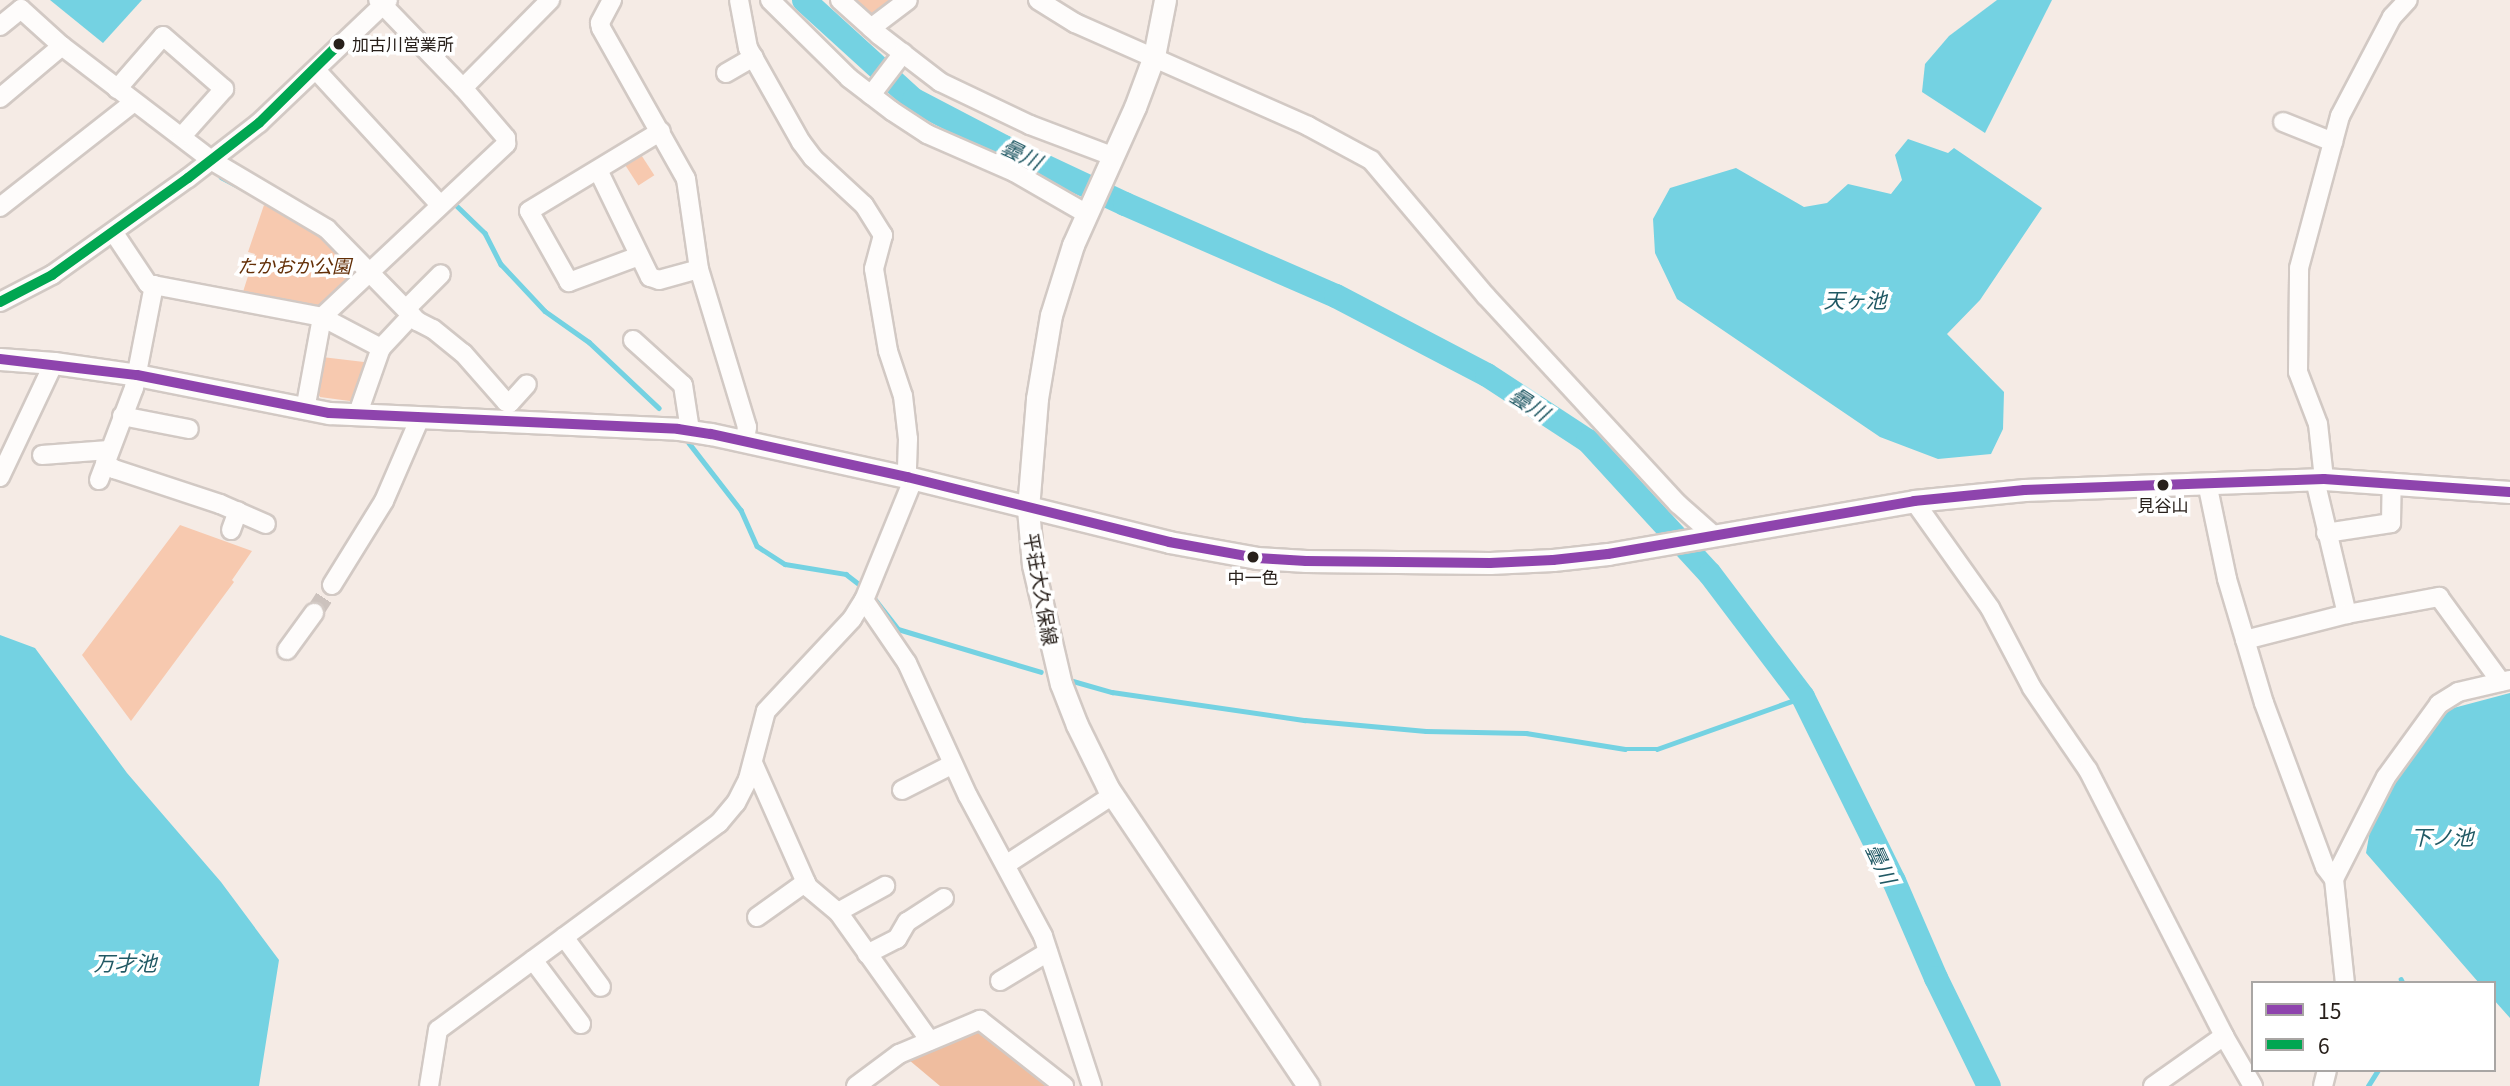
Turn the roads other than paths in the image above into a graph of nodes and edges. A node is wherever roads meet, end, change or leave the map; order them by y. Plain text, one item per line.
1 (550, 0) edge
2 (612, 0) edge
3 (739, 0) edge
4 (770, 0) edge
5 (840, 0) edge
6 (908, 0) edge
7 (1038, 0) edge
8 (1164, 0) edge
9 (2408, 0) edge
10 (383, 1) edge
11 (0, 26) edge
12 (871, 28) junction
13 (62, 46) junction
14 (903, 53) junction
15 (1153, 56) junction
16 (754, 57) junction
17 (316, 70) junction
18 (726, 73) dead end
19 (463, 88) junction
20 (117, 89) junction
21 (871, 95) junction
22 (0, 98) edge
23 (134, 102) junction
24 (2283, 121) dead end
25 (662, 131) junction
26 (183, 136) junction
27 (2333, 142) junction
28 (1110, 159) junction
29 (211, 160) junction
30 (598, 170) junction
31 (440, 205) junction
32 (0, 207) edge
33 (1088, 211) junction
34 (114, 233) junction
35 (639, 256) junction
36 (699, 269) junction
37 (371, 272) junction
38 (441, 274) dead end
39 (154, 285) junction
40 (0, 302) edge
41 (409, 312) junction
42 (322, 317) junction
43 (634, 340) dead end
44 (380, 348) junction
45 (0, 359) edge
46 (54, 362) junction
47 (137, 375) junction
48 (527, 384) dead end
49 (305, 410) junction
50 (122, 416) junction
51 (357, 416) junction
52 (420, 418) junction
53 (190, 429) dead end
54 (690, 430) junction
55 (745, 440) junction
56 (42, 455) dead end
57 (104, 464) junction
58 (0, 477) edge
59 (910, 478) junction
60 (2320, 480) junction
61 (2207, 483) junction
62 (2392, 484) junction
63 (2510, 492) edge
64 (1914, 501) junction
65 (1028, 509) junction
66 (238, 511) junction
67 (266, 524) dead end
68 (231, 530) dead end
69 (2326, 533) junction
70 (1713, 535) junction
71 (332, 585) tunnel mouth
72 (864, 600) junction
73 (313, 613) tunnel mouth
74 (2347, 614) junction
75 (2245, 640) junction
76 (287, 650) dead end
77 (2506, 681) edge
78 (753, 763) junction
79 (953, 764) junction
80 (902, 790) dead end
81 (1113, 795) junction
82 (1007, 864) junction
83 (2334, 879) junction
84 (806, 881) junction
85 (885, 886) dead end
86 (944, 898) dead end
87 (838, 912) junction
88 (757, 917) dead end
89 (564, 937) junction
90 (1048, 952) junction
91 (867, 954) junction
92 (533, 960) junction
93 (1000, 981) dead end
94 (2345, 981) edge
95 (601, 987) dead end
96 (581, 1024) dead end
97 (2224, 1036) junction
98 (930, 1041) junction
99 (1090, 1080) edge
100 (429, 1086) edge
101 (856, 1086) edge
102 (1065, 1086) edge
103 (1308, 1086) edge
104 (2153, 1086) edge
105 (2253, 1086) edge

1 - 19 street
2 - 25 street
3 - 16 street
4 - 21 street
5 - 12 street
6 - 12 street
7 - 15 street
8 - 15 main road, 平荘大久保線
9 - 27 street
10 - 17 street
10 - 19 street
11 - 13 street
12 - 14 street
13 - 20 street
13 - 22 street
14 - 21 street
14 - 28 street
15 - 28 main road, 平荘大久保線
15 - 70 street
16 - 18 street
16 - 59 street
17 - 29 street
17 - 31 street
19 - 31 street
20 - 23 street
20 - 26 street
21 - 33 street
23 - 26 street
23 - 32 street
24 - 27 street
25 - 30 street
25 - 36 street
26 - 29 street
27 - 60 street
28 - 33 main road, 平荘大久保線
29 - 34 street
29 - 37 street
30 - 35 street
30 - 35 street
31 - 37 street
33 - 65 main road, 平荘大久保線
34 - 39 street
34 - 40 street
35 - 36 street
36 - 55 street
37 - 41 street
37 - 42 street
38 - 41 street
39 - 42 street
39 - 47 street
41 - 44 street
41 - 48 street
42 - 44 street
42 - 49 street
43 - 54 street
44 - 51 street
45 - 46 main road
46 - 47 main road
46 - 58 street
47 - 49 main road
47 - 50 street
49 - 51 main road
50 - 53 street
50 - 57 street
51 - 52 main road
52 - 54 main road
52 - 71 street
54 - 55 main road
55 - 59 main road
56 - 57 street
57 - 66 street
59 - 65 main road
59 - 72 street
60 - 61 main road
60 - 62 main road
60 - 69 street
61 - 64 main road
61 - 75 street
62 - 63 main road
62 - 69 street
64 - 70 main road
64 - 97 street
65 - 70 main road
65 - 81 main road, 平荘大久保線
66 - 67 street
66 - 68 street
69 - 74 street
72 - 78 street
72 - 79 street
73 - 76 street
74 - 75 street
74 - 77 street
75 - 83 street
77 - 83 street
78 - 84 street
78 - 89 street
79 - 80 street
79 - 82 street
81 - 82 street
81 - 103 main road, 平荘大久保線
82 - 90 street
83 - 94 street
84 - 87 street
84 - 88 street
85 - 87 street
86 - 91 street
87 - 91 street
89 - 92 street
89 - 95 street
90 - 93 street
90 - 99 street
91 - 98 street
92 - 96 street
92 - 100 street
97 - 104 street
97 - 105 street
98 - 101 street
98 - 102 street
99 - 102 street

